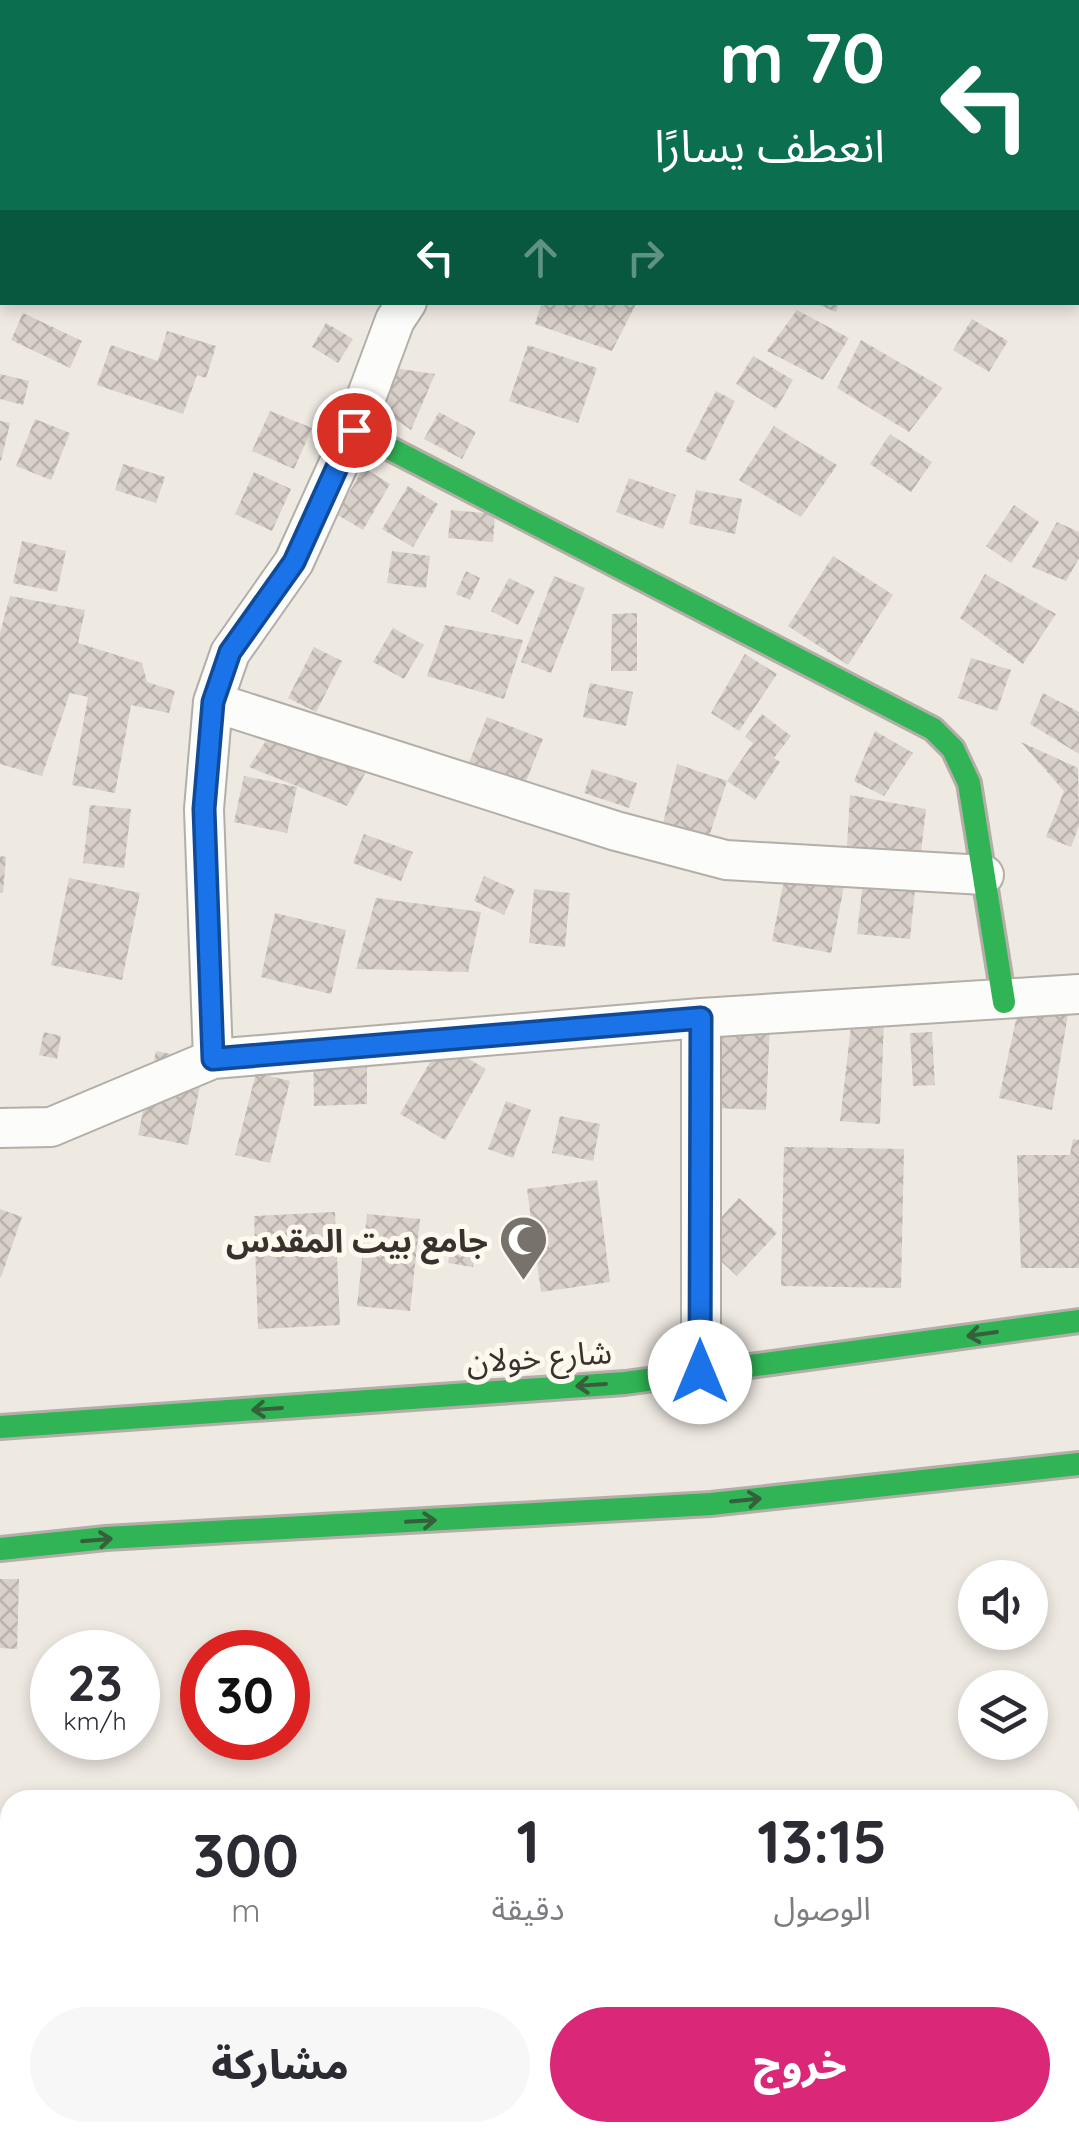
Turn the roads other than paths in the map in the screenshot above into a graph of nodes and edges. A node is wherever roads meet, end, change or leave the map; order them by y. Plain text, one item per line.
1 (406, 305) edge
2 (354, 430) junction
3 (213, 702) junction
4 (984, 875) junction
5 (1079, 994) edge
6 (1004, 1002) junction
7 (701, 1018) junction
8 (213, 1059) junction
9 (0, 1128) edge
10 (1079, 1321) edge
11 (700, 1372) junction
12 (0, 1427) edge
13 (1079, 1464) edge
14 (0, 1549) edge

1 - 2 street
2 - 3 street
2 - 4 main road
3 - 4 street
3 - 8 street
4 - 6 main road
5 - 6 street
6 - 7 street
7 - 8 street
7 - 11 street
8 - 9 street
10 -> 11 main road, شارع خولان
11 -> 12 main road, شارع خولان
14 -> 13 main road

